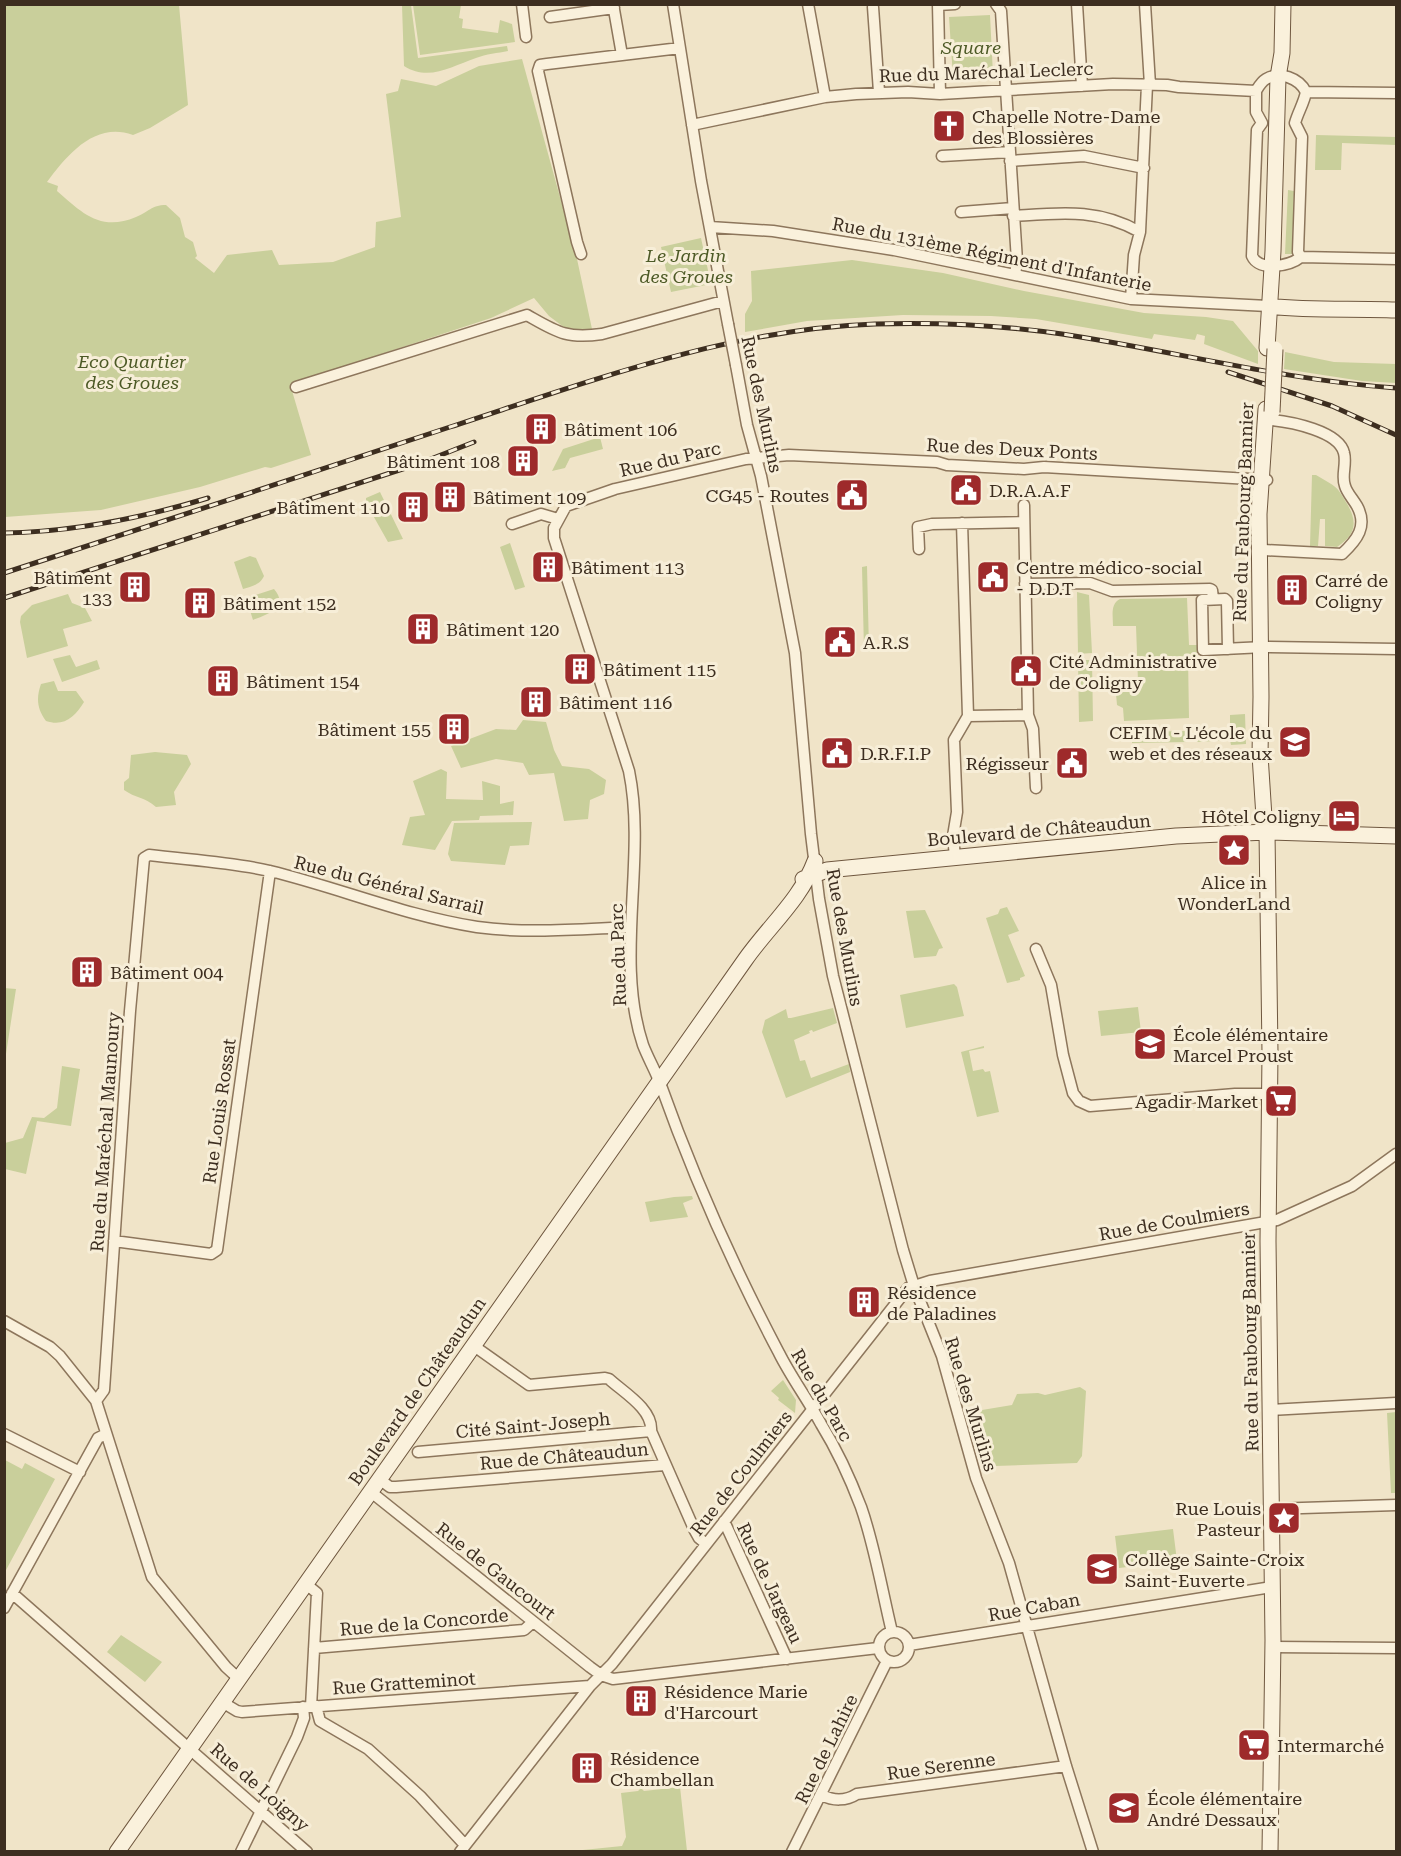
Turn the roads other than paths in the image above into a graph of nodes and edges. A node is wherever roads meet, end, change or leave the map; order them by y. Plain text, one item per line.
1 (522, 4) edge
2 (673, 4) edge
3 (808, 4) edge
4 (955, 4) edge
5 (996, 4) edge
6 (1077, 4) edge
7 (1145, 4) edge
8 (1283, 4) edge
9 (938, 5) edge
10 (613, 6) edge
11 (873, 7) dead end
12 (550, 17) dead end
13 (526, 37) dead end
14 (680, 48) junction
15 (622, 55) junction
16 (1281, 77) junction
17 (1149, 85) junction
18 (1082, 86) junction
19 (1007, 90) junction
20 (1256, 91) junction
21 (879, 92) junction
22 (1306, 92) junction
23 (1396, 93) edge
24 (940, 94) junction
25 (825, 98) junction
26 (1279, 123) junction
27 (692, 125) junction
28 (942, 156) dead end
29 (1010, 157) junction
30 (1144, 168) junction
31 (962, 212) dead end
32 (1013, 212) junction
33 (710, 227) junction
34 (1140, 232) junction
35 (581, 255) dead end
36 (1301, 257) junction
37 (1396, 259) edge
38 (1276, 265) junction
39 (1015, 275) junction
40 (1131, 299) junction
41 (723, 301) junction
42 (1273, 306) junction
43 (1396, 310) edge
44 (296, 387) dead end
45 (1270, 414) junction
46 (755, 458) junction
47 (1265, 480) junction
48 (1024, 505) dead end
49 (558, 519) junction
50 (1024, 522) junction
51 (962, 523) junction
52 (512, 524) dead end
53 (919, 549) dead end
54 (1264, 550) junction
55 (1025, 584) junction
56 (1213, 599) junction
57 (1262, 647) junction
58 (1228, 649) junction
59 (1396, 649) edge
60 (1028, 715) junction
61 (968, 716) junction
62 (1036, 788) dead end
63 (1267, 832) junction
64 (1396, 836) edge
65 (956, 857) junction
66 (143, 863) joint
67 (813, 870) junction
68 (270, 871) junction
69 (632, 927) junction
70 (1036, 949) dead end
71 (659, 1082) junction
72 (1269, 1094) junction
73 (1396, 1154) edge
74 (1268, 1222) junction
75 (114, 1241) junction
76 (914, 1286) junction
77 (4, 1321) edge
78 (474, 1346) junction
79 (96, 1401) junction
80 (1396, 1403) edge
81 (812, 1409) junction
82 (1270, 1410) junction
83 (651, 1431) junction
84 (4, 1434) edge
85 (106, 1434) junction
86 (418, 1452) dead end
87 (665, 1465) junction
88 (80, 1472) junction
89 (375, 1485) junction
90 (1396, 1505) edge
91 (1272, 1509) junction
92 (724, 1521) junction
93 (705, 1544) junction
94 (306, 1584) junction
95 (1272, 1587) junction
96 (12, 1593) junction
97 (4, 1608) edge
98 (533, 1622) junction
99 (1026, 1625) junction
100 (892, 1632) junction
101 (909, 1645) junction
102 (1273, 1647) junction
103 (314, 1648) junction
104 (878, 1648) junction
105 (1396, 1648) edge
106 (787, 1659) junction
107 (888, 1661) junction
108 (601, 1675) junction
109 (238, 1679) junction
110 (590, 1686) junction
111 (222, 1702) junction
112 (310, 1707) junction
113 (190, 1748) junction
114 (1066, 1766) junction
115 (822, 1795) junction
116 (261, 1812) junction
117 (463, 1848) edge
118 (117, 1851) edge
119 (241, 1851) edge
120 (307, 1851) edge
121 (792, 1851) edge
122 (1093, 1851) edge
123 (1270, 1851) edge

1 - 13 street
2 - 14 street, Rue des Murlins
3 - 25 street
4 - 9 street
5 - 19 street
6 - 18 street
7 - 17 street
8 - 16 main road, Rue du Faubourg Bannier
9 - 24 street
10 - 12 street
10 - 15 street
11 - 21 street
14 - 15 street
14 - 27 street, Rue des Murlins
15 - 35 street
16 - 20 street
16 - 22 street
16 - 26 main road, Rue du Faubourg Bannier
17 - 18 street, Rue du Maréchal Leclerc
17 - 20 street, Rue du Maréchal Leclerc
17 - 30 street
18 - 19 street, Rue du Maréchal Leclerc
19 - 24 street, Rue du Maréchal Leclerc
19 - 29 street
20 - 26 street, Rue du Faubourg Bannier
21 - 24 street, Rue du Maréchal Leclerc
21 - 25 street, Rue du Maréchal Leclerc
22 - 23 street
22 - 26 street, Rue du Faubourg Bannier
25 - 27 street, Rue du Maréchal Leclerc
26 - 36 street, Rue du Faubourg Bannier
26 - 38 main road, Rue du Faubourg Bannier
27 - 33 street, Rue des Murlins
28 - 29 street
29 - 30 street
29 - 32 street
30 - 34 street
31 - 32 street
32 - 34 street
32 - 39 street
33 - 39 street, Rue du 131ème Régiment d'Infanterie
33 - 41 street, Rue des Murlins
34 - 40 street
36 - 37 street
36 - 38 street
38 - 42 main road, Rue du Faubourg Bannier
39 - 40 street, Rue du 131ème Régiment d'Infanterie
40 - 42 street, Rue du 131ème Régiment d'Infanterie
41 - 44 street
41 - 46 street, Rue des Murlins, bridge
42 - 43 main road
42 - 45 main road, Rue du Faubourg Bannier
45 - 47 main road, Rue du Faubourg Bannier
45 - 54 street
46 - 47 street, Rue des Deux Ponts
46 - 49 street, Rue du Parc
46 - 67 street, Rue des Murlins
47 - 54 main road, Rue du Faubourg Bannier
47 - 57 main road, Rue du Faubourg Bannier
48 - 50 street
49 - 52 street
49 - 69 street, Rue du Parc
50 - 51 street
50 - 55 street
51 - 53 street
51 - 61 street
54 - 57 main road, Rue du Faubourg Bannier
55 - 56 street
55 - 60 street
56 - 58 street
56 - 58 street
57 - 58 street
57 - 59 street
57 - 63 main road, Rue du Faubourg Bannier
60 - 61 street
60 - 62 street
61 - 65 street
63 - 64 main road, Boulevard de Châteaudun
63 - 65 main road, Boulevard de Châteaudun
63 - 72 main road, Rue du Faubourg Bannier
65 - 67 main road, Boulevard de Châteaudun
66 - 68 street, Rue du Général Sarrail
66 - 75 street, Rue du Maréchal Maunoury
67 - 71 main road, Boulevard de Châteaudun
67 - 76 street, Rue des Murlins
68 - 69 street, Rue du Général Sarrail
68 - 75 street, Rue Louis Rossat
69 - 71 street, Rue du Parc
70 - 72 street
71 - 78 main road, Boulevard de Châteaudun
71 - 81 street, Rue du Parc
72 - 74 main road, Rue du Faubourg Bannier
73 - 74 street, Rue de Coulmiers
74 - 76 street, Rue de Coulmiers
74 - 82 main road, Rue du Faubourg Bannier
75 - 79 street, Rue du Maréchal Maunoury
76 - 81 street, Rue de Coulmiers
76 - 99 street, Rue des Murlins
77 - 79 street
78 - 83 street
78 - 89 main road, Boulevard de Châteaudun
79 - 85 street
80 - 82 street
81 - 92 street, Rue de Coulmiers
81 - 100 street, Rue du Parc
82 - 91 main road, Rue du Faubourg Bannier
83 - 86 street, Cité Saint-Joseph
83 - 87 street
84 - 88 street
85 - 88 street
85 - 109 street
87 - 89 street, Rue de Châteaudun
87 - 93 street, Rue de Châteaudun
88 - 96 street
89 - 94 main road, Boulevard de Châteaudun
89 - 98 street, Rue de Gaucourt
90 - 91 street
91 - 95 main road, Rue du Faubourg Bannier
92 - 93 street, Rue de Coulmiers
92 - 106 street, Rue de Jargeau
93 - 108 street, Rue de Coulmiers
94 - 103 street
94 - 109 main road, Boulevard de Châteaudun
95 - 99 street, Rue Caban
95 - 102 main road, Rue du Faubourg Bannier
96 - 97 street
96 - 113 street, Rue de Loigny
98 - 103 street, Rue de la Concorde
98 - 108 street, Rue de Gaucourt
99 - 101 street, Rue Caban
99 - 114 street, Rue des Murlins
100 - 101 street
100 - 104 street
101 - 107 street
102 - 105 street
102 - 123 main road, Rue du Faubourg Bannier
103 - 112 street
104 - 106 street
104 - 107 street
106 - 108 street
107 - 115 street, Rue de Lahire
108 - 110 street, Rue de Coulmiers
109 - 111 main road, Boulevard de Châteaudun
110 - 112 street, Rue Gratteminot
110 - 117 street, Rue de Coulmiers
111 - 112 street, Rue Gratteminot
111 - 113 main road, Boulevard de Châteaudun
112 - 116 street
112 - 117 street
113 - 116 street, Rue de Loigny
113 - 118 main road, Boulevard de Châteaudun
114 - 115 street, Rue Serenne
114 - 122 street, Rue des Murlins
115 - 121 street, Rue de Lahire
116 - 119 street
116 - 120 street, Rue de Loigny

